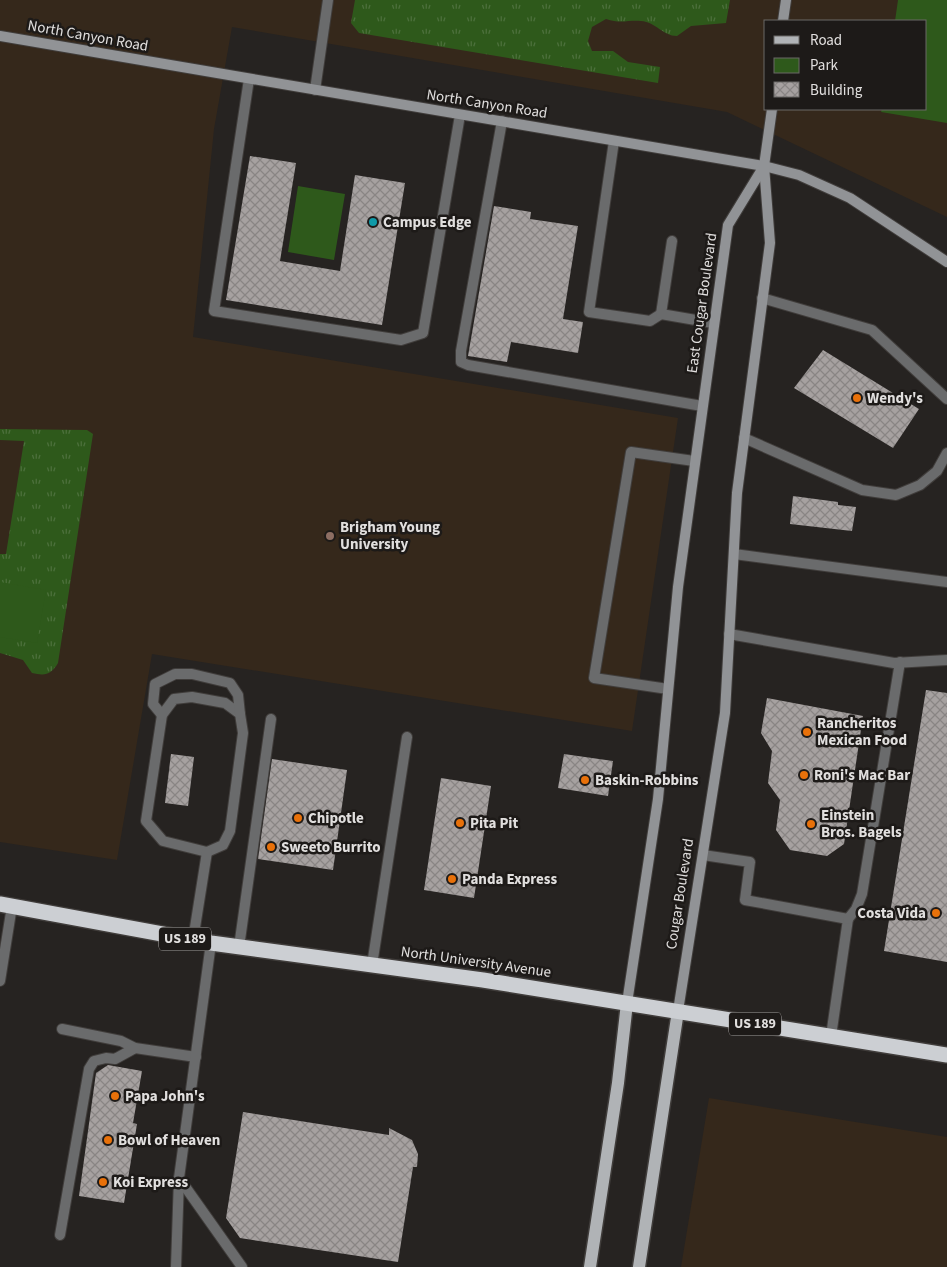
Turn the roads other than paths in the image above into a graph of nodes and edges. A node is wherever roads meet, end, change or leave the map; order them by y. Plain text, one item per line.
1 (328, 0) edge
2 (786, 0) edge
3 (784, 20) edge
4 (0, 36) edge
5 (249, 79) junction
6 (315, 90) junction
7 (772, 110) edge
8 (460, 115) junction
9 (502, 121) junction
10 (614, 141) junction
11 (764, 166) junction
12 (672, 241) dead end
13 (947, 262) edge
14 (762, 298) junction
15 (661, 314) junction
16 (713, 323) junction
17 (947, 399) edge
18 (702, 406) junction
19 (744, 438) junction
20 (947, 453) edge
21 (694, 461) junction
22 (734, 554) junction
23 (947, 582) edge
24 (729, 634) junction
25 (947, 660) edge
26 (900, 662) junction
27 (668, 689) junction
28 (162, 714) junction
29 (240, 714) junction
30 (271, 719) dead end
31 (408, 737) dead end
32 (207, 852) junction
33 (703, 855) junction
34 (6, 905) edge
35 (848, 918) junction
36 (193, 940) junction
37 (211, 944) junction
38 (239, 947) junction
39 (372, 966) junction
40 (0, 980) edge
41 (627, 1003) junction
42 (678, 1011) junction
43 (62, 1029) dead end
44 (831, 1036) junction
45 (135, 1048) junction
46 (947, 1055) edge
47 (196, 1057) junction
48 (179, 1178) junction
49 (60, 1235) dead end
50 (176, 1267) edge
51 (242, 1267) edge
52 (590, 1267) edge
53 (639, 1267) edge

1 - 6 lane
2 - 3 main road
4 - 5 main road, North Canyon Road
5 - 6 main road, North Canyon Road
5 - 8 lane
6 - 8 main road, North Canyon Road
7 - 11 main road
8 - 9 main road, North Canyon Road
9 - 10 main road, North Canyon Road
9 - 18 lane
10 - 11 main road, North Canyon Road
10 - 15 lane
11 - 13 main road, North Canyon Road
11 - 14 main road
11 - 16 main road, East Cougar Boulevard
12 - 15 lane
14 - 17 lane
14 - 19 main road
15 - 16 lane
16 - 18 main road, East Cougar Boulevard
18 - 21 main road, East Cougar Boulevard
19 - 20 lane
19 - 22 main road, Cougar Boulevard
21 - 27 main road, East Cougar Boulevard
21 - 27 lane
22 - 23 lane
22 - 24 main road, Cougar Boulevard
24 - 26 lane
24 - 33 main road, Cougar Boulevard
25 - 26 lane
26 - 35 lane
27 - 41 main road, East Cougar Boulevard
28 - 29 lane
28 - 29 lane
28 - 32 lane
29 - 32 lane
30 - 38 lane
31 - 39 lane
32 - 36 lane
33 - 35 lane
33 - 42 main road, Cougar Boulevard
34 - 36 highway, North University Avenue / US 189
34 - 40 lane
35 - 44 lane
36 - 37 highway, North University Avenue / US 189
37 - 38 highway, North University Avenue / US 189
37 - 47 lane
38 - 39 highway, North University Avenue / US 189
39 - 41 highway, North University Avenue / US 189
41 - 42 highway, North University Avenue / US 189
41 - 52 main road
42 - 44 highway, North University Avenue / US 189
42 - 53 main road, Cougar Boulevard
43 - 45 lane
44 - 46 highway, North University Avenue / US 189
45 - 47 lane
45 - 49 lane
47 - 48 lane
48 - 50 lane
48 - 51 lane

